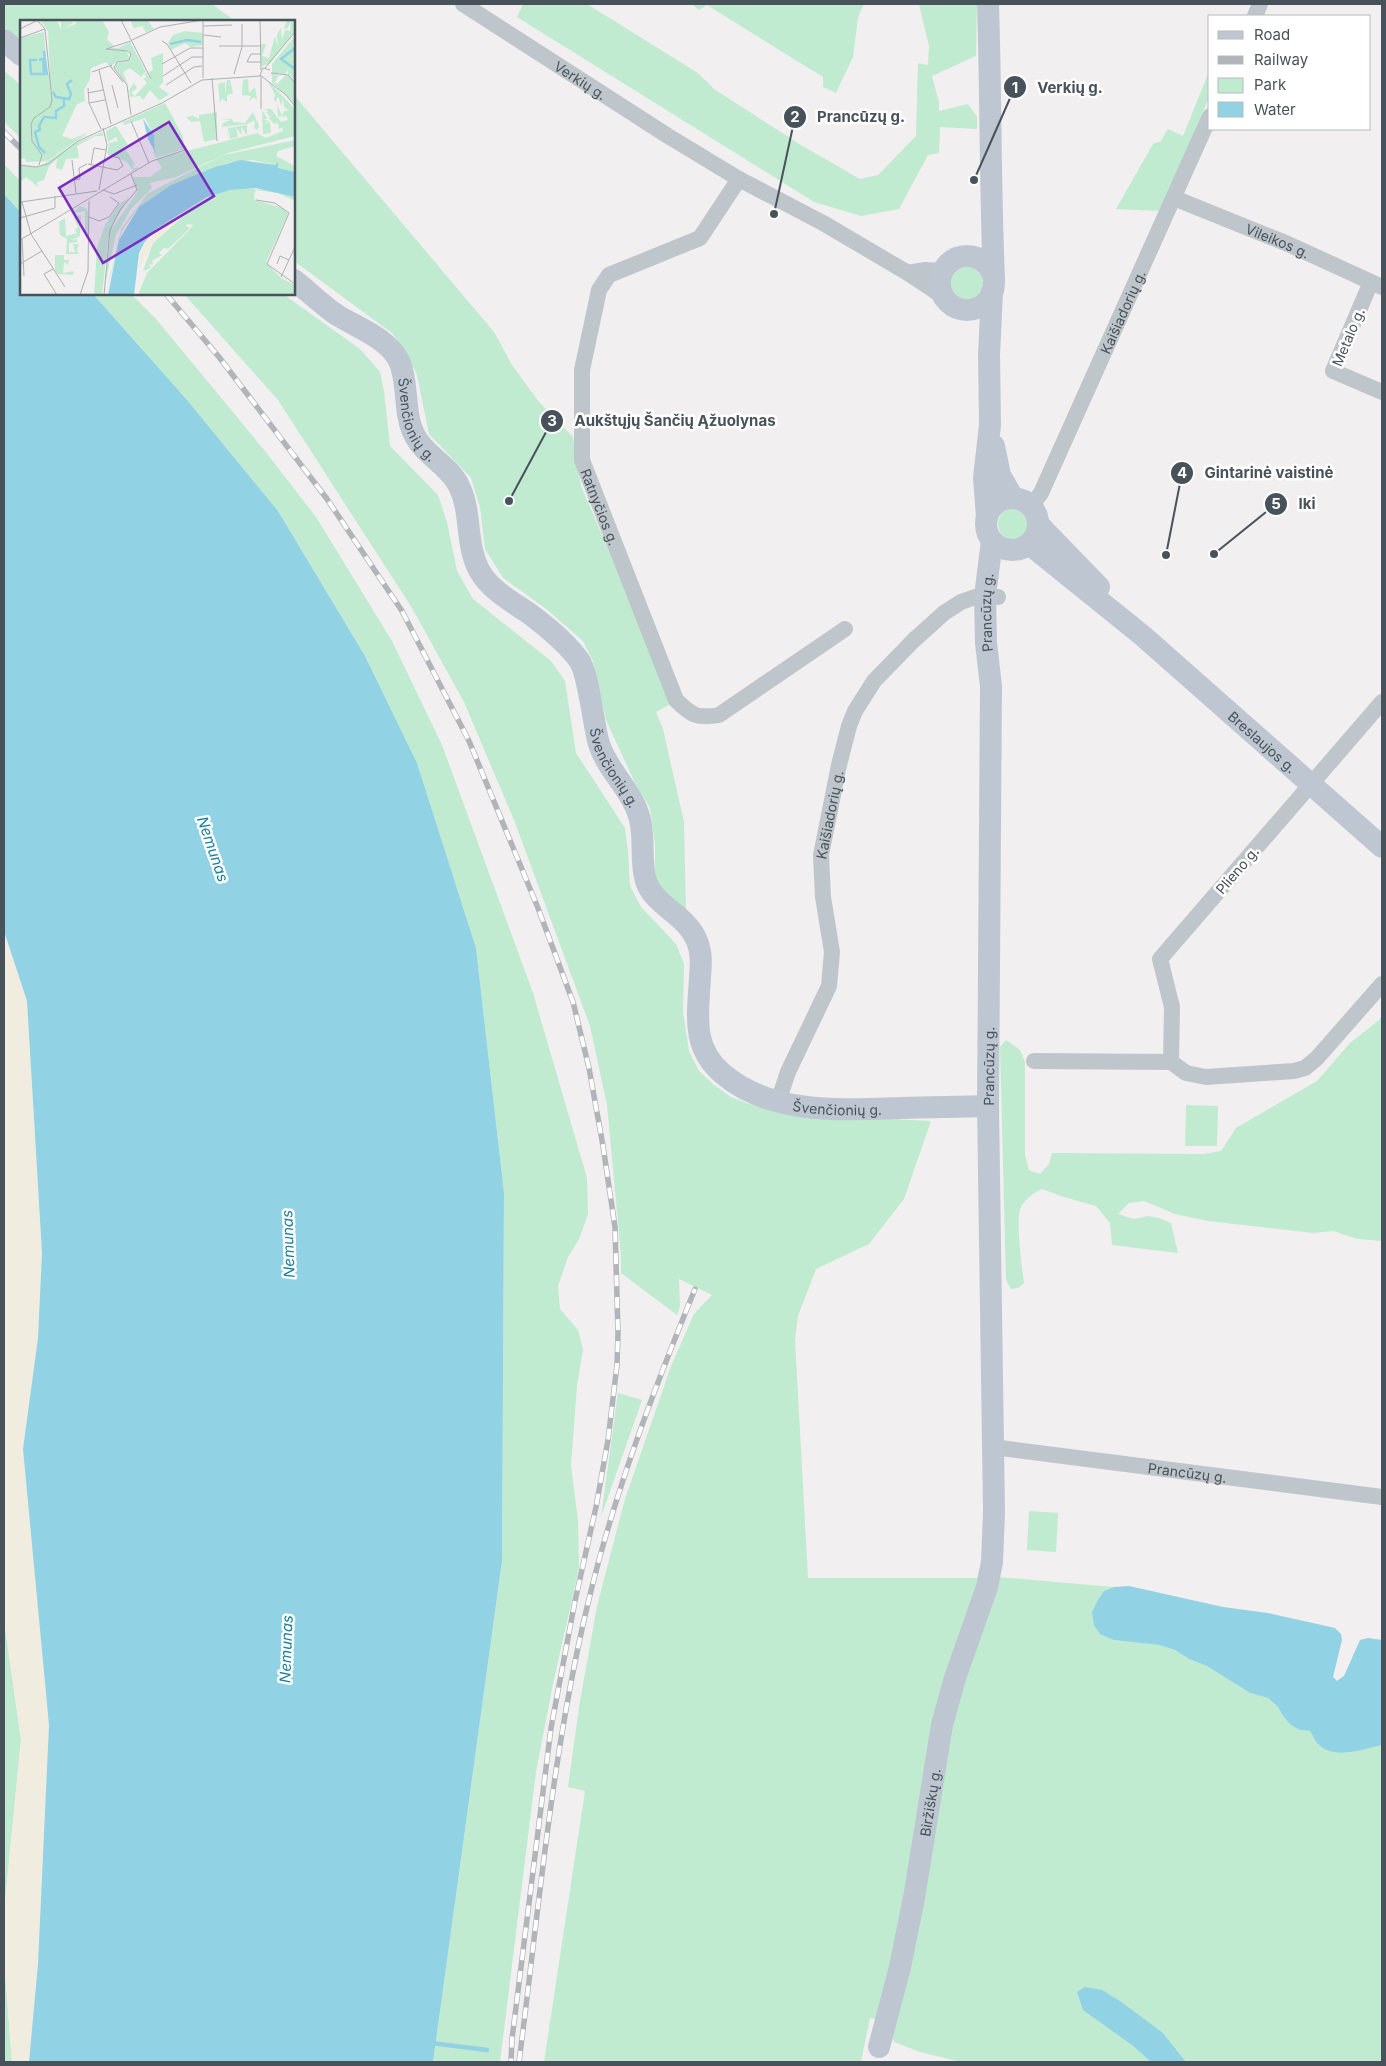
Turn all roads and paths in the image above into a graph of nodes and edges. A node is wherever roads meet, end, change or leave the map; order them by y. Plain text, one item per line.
1 (463, 4) edge
2 (988, 4) edge
3 (4, 40) edge
4 (20, 53) edge
5 (1208, 121) edge
6 (739, 179) junction
7 (1174, 198) junction
8 (991, 210) junction
9 (966, 256) junction
10 (943, 271) junction
11 (908, 273) junction
12 (295, 281) edge
13 (1377, 284) edge
14 (993, 285) junction
15 (944, 297) junction
16 (967, 310) junction
17 (990, 355) junction
18 (1382, 392) edge
19 (990, 425) junction
20 (1027, 509) junction
21 (987, 517) junction
22 (992, 541) junction
23 (1021, 547) junction
24 (991, 596) junction
25 (845, 629) dead end
26 (1143, 636) junction
27 (1382, 702) edge
28 (1311, 785) junction
29 (1382, 847) edge
30 (1382, 984) edge
31 (1034, 1061) dead end
32 (1171, 1062) junction
33 (778, 1102) junction
34 (988, 1106) junction
35 (993, 1447) junction
36 (1382, 1497) edge
37 (992, 1562) joint
38 (879, 2047) dead end

1 - 6 street, Verkių g.
2 - 8 street
3 - 4 street
5 - 7 street, Kaišiadorių g.
6 - 11 street, Verkių g.
6 - 25 street, Ratnyčios g.
7 - 13 street, Vileikos g.
7 - 20 street, Kaišiadorių g.
8 - 9 street
8 - 14 street
9 - 10 street
9 - 14 street
10 - 11 street
10 - 15 street
11 - 15 street, Verkių g.
12 - 33 street, Švenčionių g.
13 - 18 street, Metalo g.
14 - 16 street
14 - 17 street
15 - 16 street
16 - 17 street
17 - 19 street
19 - 20 street
19 - 21 street
20 - 21 street
20 - 23 street
20 - 26 street, Breslaujos g.
21 - 22 street
22 - 23 street
22 - 24 street, Prancūzų g.
23 - 24 street, Prancūzų g.
23 - 26 street, Breslaujos g.
24 - 33 street, Kaišiadorių g.
24 - 34 street, Prancūzų g.
26 - 28 street, Breslaujos g.
27 - 28 street, Plieno g.
28 - 29 street, Breslaujos g.
28 - 32 street, Plieno g.
30 - 32 street
31 - 32 street
33 - 34 street, Švenčionių g.
34 - 35 street, Prancūzų g.
35 - 36 street, Prancūzų g.
35 - 37 street, Prancūzų g.
37 - 38 street, Biržiškų g.

